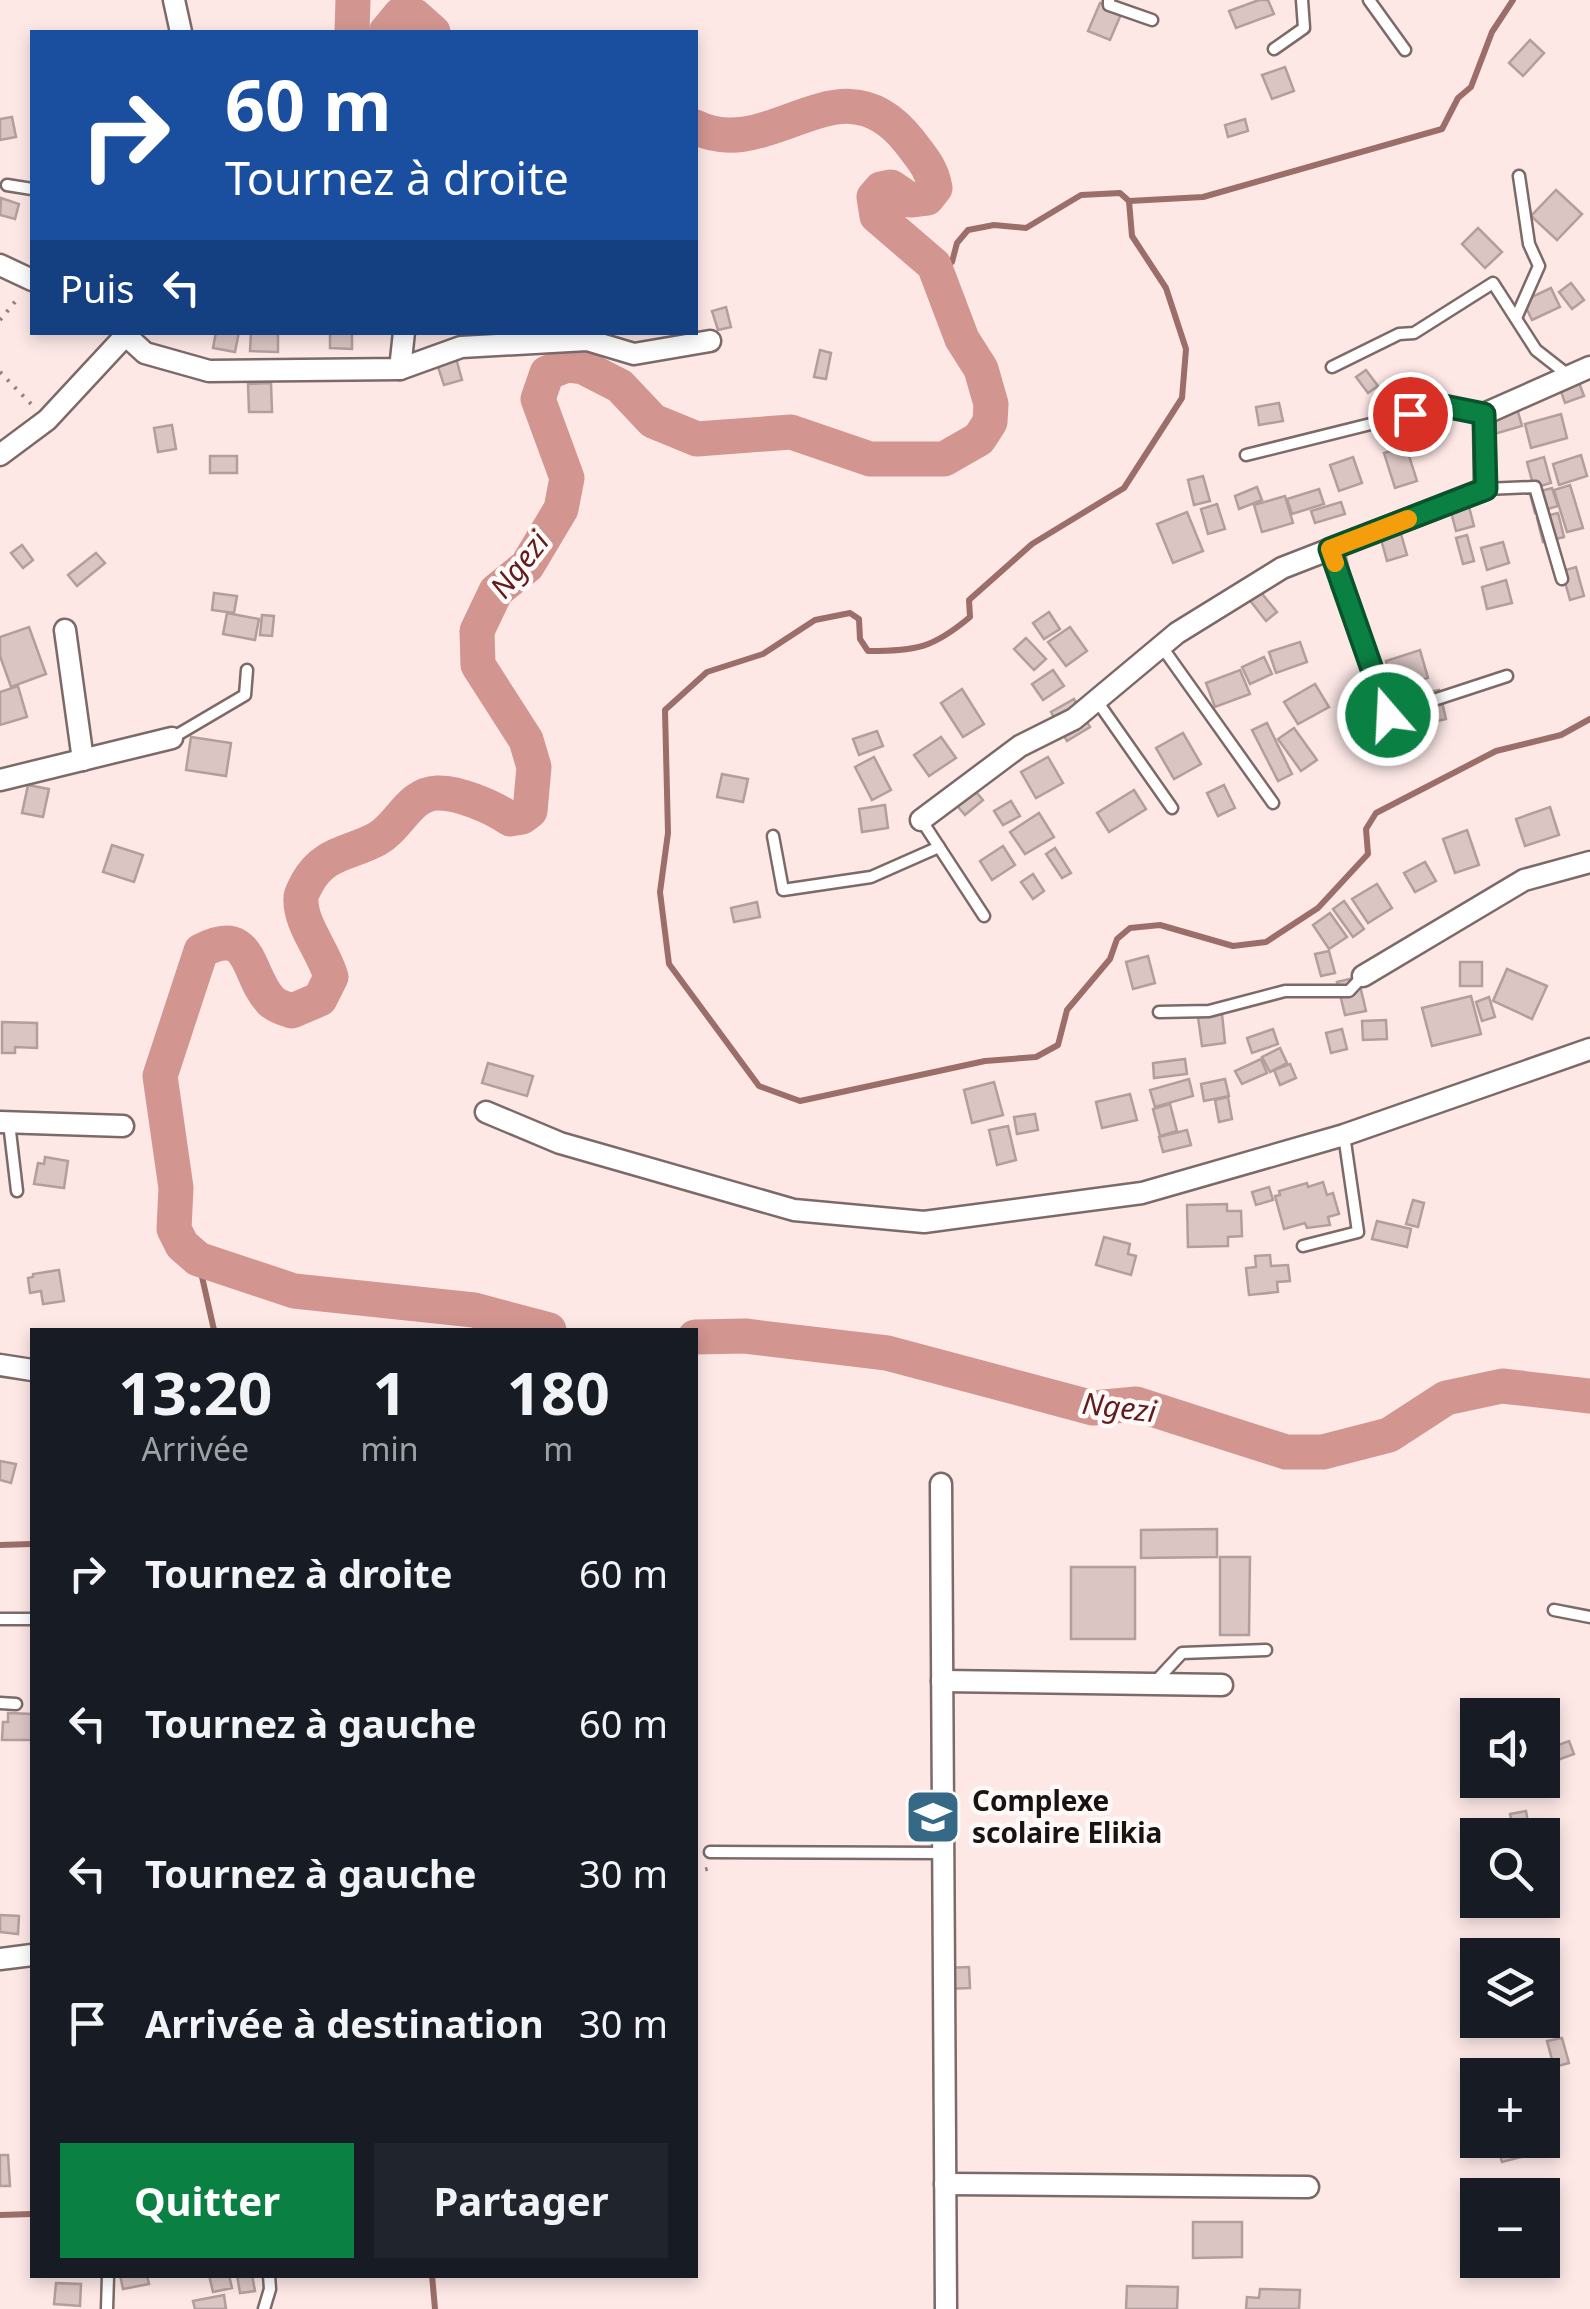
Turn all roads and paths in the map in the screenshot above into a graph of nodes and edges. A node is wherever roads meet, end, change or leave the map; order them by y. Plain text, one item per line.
1 (174, 0) edge
2 (1109, 0) edge
3 (1302, 0) edge
4 (1369, 0) edge
5 (1152, 20) dead end
6 (181, 30) edge
7 (1274, 49) dead end
8 (1406, 50) dead end
9 (1519, 176) dead end
10 (6, 185) dead end
11 (30, 189) edge
12 (0, 265) edge
13 (27, 287) edge
14 (1516, 318) junction
15 (0, 320) edge
16 (404, 335) edge
17 (132, 337) edge
18 (710, 341) dead end
19 (1332, 366) dead end
20 (1590, 367) edge
21 (400, 369) junction
22 (0, 372) edge
23 (1568, 376) junction
24 (1484, 414) junction
25 (47, 420) junction
26 (0, 455) edge
27 (1246, 455) dead end
28 (1486, 489) junction
29 (1330, 549) junction
30 (1562, 578) dead end
31 (65, 630) dead end
32 (1161, 646) junction
33 (247, 670) dead end
34 (1507, 676) dead end
35 (1096, 700) junction
36 (172, 738) joint
37 (83, 760) junction
38 (0, 780) edge
39 (1273, 803) dead end
40 (1172, 808) dead end
41 (921, 820) joint
42 (773, 836) dead end
43 (939, 847) junction
44 (1590, 862) edge
45 (984, 916) dead end
46 (1363, 976) joint
47 (1159, 1012) dead end
48 (1590, 1049) edge
49 (486, 1112) dead end
50 (4, 1122) edge
51 (123, 1126) dead end
52 (1344, 1135) junction
53 (17, 1191) dead end
54 (1303, 1246) dead end
55 (0, 1365) edge
56 (30, 1370) edge
57 (942, 1484) dead end
58 (1554, 1610) dead end
59 (1590, 1617) edge
60 (30, 1619) edge
61 (0, 1620) edge
62 (1266, 1650) dead end
63 (942, 1681) junction
64 (1152, 1685) junction
65 (1222, 1685) dead end
66 (0, 1703) edge
67 (16, 1704) dead end
68 (710, 1852) dead end
69 (943, 1853) junction
70 (30, 1955) edge
71 (0, 1958) edge
72 (945, 2184) junction
73 (1308, 2188) dead end
74 (108, 2278) edge
75 (269, 2278) edge
76 (107, 2309) edge
77 (264, 2309) edge
78 (946, 2309) edge

1 - 6 street
2 - 5 lane
3 - 7 lane
4 - 8 lane
9 - 14 lane
10 - 11 lane
12 - 13 street
13 - 15 path
14 - 19 lane
14 - 23 lane
16 - 21 street
17 - 21 street
17 - 25 street
18 - 21 street
20 - 23 street
22 - 25 path
23 - 24 street
24 - 27 lane
24 - 28 street
25 - 26 street
28 - 29 street
28 - 30 lane
29 - 32 street
29 - 34 lane
31 - 37 street
32 - 35 street
32 - 39 lane
33 - 36 lane
35 - 40 lane
35 - 41 street
36 - 37 street
37 - 38 street
41 - 43 lane
42 - 43 lane
43 - 45 lane
44 - 46 street
46 - 47 lane
48 - 52 street
49 - 52 street
50 - 51 street
50 - 53 lane
52 - 54 lane
55 - 56 street
57 - 63 street
58 - 59 lane
60 - 61 lane
62 - 64 lane
63 - 64 street
63 - 69 street
64 - 65 street
66 - 67 lane
68 - 69 lane
69 - 72 street
70 - 71 street
72 - 73 street
72 - 78 street
74 - 76 lane
75 - 77 lane

